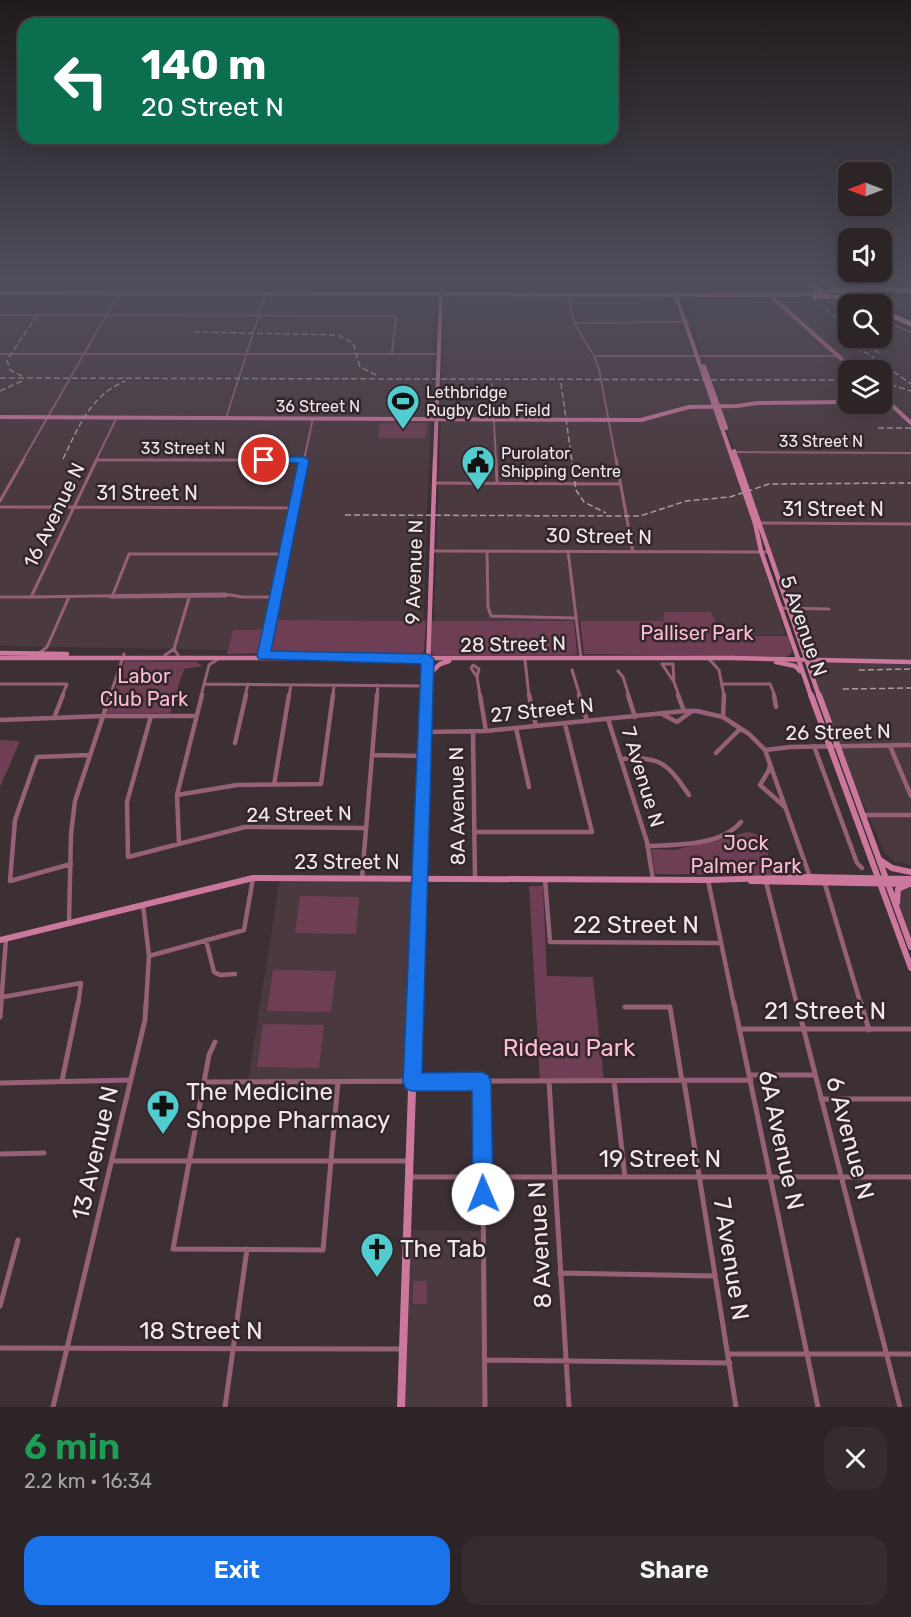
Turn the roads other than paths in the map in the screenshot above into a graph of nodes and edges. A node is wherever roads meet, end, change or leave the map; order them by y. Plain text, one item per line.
1 (89, 345) edge
2 (249, 345) edge
3 (393, 345) edge
4 (439, 345) edge
5 (587, 345) edge
6 (695, 345) edge
7 (826, 345) edge
8 (0, 354) edge
9 (84, 354) junction
10 (246, 354) junction
11 (392, 354) junction
12 (438, 354) junction
13 (594, 356) junction
14 (699, 356) junction
15 (837, 356) junction
16 (842, 360) edge
17 (492, 384) dead end
18 (838, 402) edge
19 (892, 406) edge
20 (716, 407) junction
21 (0, 417) edge
22 (49, 417) junction
23 (117, 417) junction
24 (225, 418) junction
25 (313, 418) junction
26 (435, 418) junction
27 (494, 418) junction
28 (609, 419) junction
29 (911, 423) edge
30 (732, 452) junction
31 (911, 453) edge
32 (97, 460) junction
33 (304, 460) junction
34 (433, 483) junction
35 (497, 483) junction
36 (620, 484) junction
37 (0, 501) edge
38 (0, 507) edge
39 (75, 508) junction
40 (294, 508) junction
41 (758, 523) junction
42 (911, 524) edge
43 (568, 550) junction
44 (431, 551) junction
45 (487, 551) junction
46 (761, 551) junction
47 (633, 552) junction
48 (768, 552) junction
49 (284, 554) junction
50 (113, 596) junction
51 (189, 596) junction
52 (0, 597) edge
53 (31, 597) junction
54 (69, 597) junction
55 (275, 597) junction
56 (784, 608) junction
57 (829, 609) dead end
58 (576, 618) junction
59 (47, 647) junction
60 (174, 649) junction
61 (0, 653) edge
62 (38, 654) junction
63 (50, 654) junction
64 (165, 655) junction
65 (178, 655) junction
66 (123, 656) junction
67 (263, 657) junction
68 (0, 658) edge
69 (581, 658) junction
70 (678, 658) junction
71 (734, 658) junction
72 (756, 658) junction
73 (196, 659) junction
74 (222, 659) junction
75 (428, 659) junction
76 (454, 659) junction
77 (709, 659) junction
78 (722, 659) junction
79 (525, 660) junction
80 (798, 660) junction
81 (806, 661) junction
82 (911, 662) edge
83 (209, 665) junction
84 (718, 666) junction
85 (572, 670) dead end
86 (618, 671) dead end
87 (803, 675) junction
88 (477, 676) dead end
89 (426, 677) junction
90 (674, 682) junction
91 (0, 684) edge
92 (204, 684) junction
93 (248, 684) junction
94 (722, 684) junction
95 (291, 685) junction
96 (334, 685) junction
97 (378, 685) junction
98 (426, 686) junction
99 (776, 707) dead end
100 (684, 711) junction
101 (692, 711) junction
102 (661, 714) junction
103 (103, 716) junction
104 (151, 716) junction
105 (195, 716) junction
106 (635, 717) junction
107 (723, 717) junction
108 (54, 718) junction
109 (608, 719) junction
110 (0, 720) edge
111 (587, 721) junction
112 (565, 724) junction
113 (536, 726) junction
114 (516, 728) junction
115 (740, 729) junction
116 (486, 731) junction
117 (425, 732) junction
118 (473, 732) junction
119 (235, 743) dead end
120 (814, 746) junction
121 (829, 746) junction
122 (890, 746) junction
123 (911, 746) edge
124 (837, 747) junction
125 (765, 750) junction
126 (716, 753) dead end
127 (89, 755) junction
128 (372, 755) junction
129 (424, 756) junction
130 (621, 759) junction
131 (770, 760) junction
132 (274, 785) junction
133 (529, 787) dead end
134 (177, 795) junction
135 (689, 795) dead end
136 (911, 796) edge
137 (787, 809) junction
138 (911, 815) edge
139 (861, 816) junction
140 (741, 822) dead end
141 (366, 828) junction
142 (474, 832) junction
143 (179, 844) junction
144 (648, 846) junction
145 (878, 857) junction
146 (71, 864) junction
147 (862, 868) dead end
148 (911, 872) edge
149 (810, 877) junction
150 (253, 878) junction
151 (362, 878) junction
152 (420, 879) junction
153 (475, 879) junction
154 (545, 879) junction
155 (653, 880) junction
156 (708, 880) junction
157 (766, 880) junction
158 (883, 881) junction
159 (910, 882) edge
160 (825, 884) junction
161 (143, 905) junction
162 (898, 911) junction
163 (69, 922) junction
164 (3, 939) edge
165 (206, 940) junction
166 (721, 943) junction
167 (911, 947) edge
168 (149, 956) junction
169 (911, 967) edge
170 (235, 974) dead end
171 (3, 998) junction
172 (626, 1007) dead end
173 (0, 1017) edge
174 (803, 1028) junction
175 (739, 1029) junction
176 (911, 1029) edge
177 (869, 1030) junction
178 (215, 1042) dead end
179 (815, 1075) junction
180 (750, 1078) junction
181 (131, 1080) junction
182 (62, 1081) junction
183 (549, 1081) junction
184 (614, 1081) junction
185 (683, 1081) junction
186 (204, 1082) junction
187 (338, 1082) junction
188 (412, 1082) junction
189 (482, 1082) junction
190 (0, 1083) edge
191 (821, 1099) junction
192 (911, 1099) edge
193 (44, 1153) dead end
194 (0, 1154) edge
195 (112, 1161) junction
196 (189, 1161) junction
197 (410, 1161) junction
198 (330, 1162) junction
199 (626, 1176) junction
200 (409, 1177) junction
201 (483, 1177) junction
202 (554, 1177) junction
203 (700, 1177) junction
204 (771, 1177) junction
205 (842, 1177) junction
206 (911, 1177) edge
207 (18, 1240) dead end
208 (247, 1249) junction
209 (560, 1273) junction
210 (716, 1276) junction
211 (0, 1306) edge
212 (0, 1348) edge
213 (68, 1348) junction
214 (233, 1349) junction
215 (403, 1349) junction
216 (728, 1354) junction
217 (807, 1354) junction
218 (887, 1354) junction
219 (911, 1354) edge
220 (566, 1359) junction
221 (486, 1360) junction
222 (730, 1363) junction
223 (53, 1407) edge
224 (225, 1407) edge
225 (401, 1407) edge
226 (485, 1407) edge
227 (569, 1407) edge
228 (736, 1407) edge
229 (818, 1407) edge
230 (900, 1407) edge

1 - 9 street
2 - 10 street
3 - 11 street
4 - 12 main road, 9 Avenue N
5 - 13 street
6 - 14 main road, 5 Avenue N
7 - 15 main road
8 - 9 street
9 - 10 street
9 - 22 street
10 - 11 street
10 - 24 street
11 - 12 street
12 - 26 main road, 9 Avenue N
13 - 14 street
13 - 28 street
14 - 15 street
14 - 20 main road, 5 Avenue N
15 - 16 main road
17 - 27 street
18 - 20 main road, 36 Street N
19 - 29 main road
20 - 28 main road, 36 Street N
20 - 30 main road, 5 Avenue N
21 - 22 main road, 36 Street N
22 - 23 main road, 36 Street N
22 - 37 street
23 - 24 main road, 36 Street N
23 - 32 street, 16 Avenue N
24 - 25 main road, 36 Street N
25 - 26 main road, 36 Street N
25 - 33 street
26 - 27 main road, 36 Street N
26 - 34 main road, 9 Avenue N
27 - 28 main road, 36 Street N
27 - 35 street
28 - 36 street
30 - 31 street, 33 Street N
30 - 41 main road, 5 Avenue N
32 - 33 street, 33 Street N
32 - 39 street, 16 Avenue N
33 - 40 street
34 - 35 street
34 - 44 main road, 9 Avenue N
35 - 36 street
36 - 47 street
38 - 39 street, 31 Street N
39 - 40 street, 31 Street N
39 - 53 street, 16 Avenue N
40 - 49 street
41 - 42 street, 31 Street N
41 - 46 main road, 5 Avenue N
41 - 48 main road, 5 Avenue N
43 - 45 street, 30 Street N
43 - 47 street, 30 Street N
43 - 58 street
44 - 45 street, 30 Street N
44 - 75 main road, 9 Avenue N
45 - 58 street
46 - 47 street, 30 Street N
46 - 48 street, 30 Street N
46 - 56 main road, 5 Avenue N
48 - 56 main road, 5 Avenue N
49 - 50 street
49 - 55 street
50 - 51 street
50 - 54 street
51 - 55 street
51 - 60 street
52 - 53 street, 16 Avenue N
53 - 54 street
54 - 59 street
55 - 67 street
56 - 57 street
56 - 80 main road, 5 Avenue N
56 - 81 main road, 5 Avenue N
58 - 69 street
59 - 62 street
59 - 63 street
60 - 64 street
60 - 65 street
61 - 62 main road, 28 Street N
62 - 63 main road, 28 Street N
63 - 66 main road, 28 Street N
64 - 65 main road, 28 Street N
64 - 66 main road, 28 Street N
65 - 67 main road, 28 Street N
66 - 68 main road, 28 Street N
66 - 73 main road, 28 Street N
66 - 103 street
67 - 74 main road, 28 Street N
67 - 75 main road, 28 Street N
69 - 70 main road, 28 Street N
69 - 79 main road, 28 Street N
70 - 71 main road, 28 Street N
70 - 77 main road, 28 Street N
71 - 72 main road, 28 Street N
71 - 78 main road, 28 Street N
72 - 80 main road, 28 Street N
72 - 87 main road
73 - 74 main road, 28 Street N
73 - 83 street
74 - 83 street
75 - 76 main road, 28 Street N
75 - 89 main road, 9 Avenue N
76 - 79 main road, 28 Street N
76 - 89 main road
77 - 78 main road, 28 Street N
77 - 84 street
78 - 84 street
79 - 113 street
80 - 81 main road, 28 Street N
80 - 87 main road, 5 Avenue N
81 - 82 main road, 28 Street N
81 - 124 main road, 5 Avenue N
83 - 92 street
84 - 94 street
85 - 111 street
86 - 106 street, 7 Avenue N
87 - 121 main road, 5 Avenue N
88 - 116 street, 8A Avenue N
89 - 98 main road, 9 Avenue N
90 - 90 street
90 - 100 street
91 - 108 street
92 - 93 street
92 - 105 street
93 - 95 street
93 - 119 street
94 - 99 street
94 - 107 street
95 - 96 street
95 - 132 street
96 - 97 street
96 - 132 street
97 - 98 street
97 - 128 street
98 - 117 main road, 9 Avenue N
100 - 101 street, 27 Street N
100 - 102 street, 27 Street N
101 - 102 street, 27 Street N
101 - 107 street, 27 Street N
102 - 106 street, 27 Street N
103 - 104 street
103 - 108 street
103 - 127 street
104 - 105 street
104 - 143 street, 24 Street N
105 - 134 street
106 - 109 street, 27 Street N
107 - 115 street
108 - 110 street
109 - 111 street, 27 Street N
109 - 130 street, 7 Avenue N
111 - 112 street, 27 Street N
112 - 113 street, 27 Street N
112 - 142 street
113 - 114 street, 27 Street N
114 - 116 street, 27 Street N
114 - 133 street
115 - 125 street
115 - 126 street
116 - 118 street, 27 Street N
117 - 118 street, 27 Street N
117 - 129 main road, 9 Avenue N
118 - 142 street, 8A Avenue N
120 - 121 street, 26 Street N
120 - 125 street, 26 Street N
120 - 147 street
121 - 124 street, 26 Street N
121 - 158 main road, 5 Avenue N
122 - 123 street, 26 Street N
122 - 124 street, 26 Street N
122 - 136 street
124 - 139 main road, 5 Avenue N
125 - 131 street
127 - 146 street
127 - 146 street
128 - 129 street
128 - 141 street
129 - 152 main road, 9 Avenue N
130 - 135 street
130 - 144 street, 7 Avenue N
131 - 137 street
131 - 137 street
132 - 134 street
134 - 143 street
137 - 149 street
138 - 139 street
139 - 145 main road, 5 Avenue N
140 - 144 street
141 - 143 street, 24 Street N
141 - 151 street
142 - 153 street, 8A Avenue N
144 - 155 street, 7 Avenue N
145 - 148 main road
145 - 158 main road, 5 Avenue N
146 - 163 street
149 - 157 main road, 23 Street N
149 - 158 main road, 23 Street N
150 - 151 main road, 23 Street N
150 - 161 main road, 23 Street N
150 - 165 street
151 - 152 main road, 23 Street N
152 - 153 main road, 23 Street N
152 - 188 main road, 9 Avenue N
153 - 154 main road, 23 Street N
154 - 155 main road, 23 Street N
154 - 166 street, 22 Street N
155 - 156 main road, 23 Street N
156 - 157 main road, 23 Street N
156 - 166 street, 6A Avenue N
157 - 160 main road, 23 Street N
157 - 174 street, 6 Avenue N
158 - 159 main road
158 - 160 main road, 23 Street N
158 - 162 main road, 5 Avenue N
158 - 169 main road, 5 Avenue N
159 - 162 main road
160 - 177 street
161 - 163 main road, 23 Street N
161 - 168 street, 13 Avenue N
162 - 167 main road, 5 Avenue N
163 - 164 main road, 23 Street N
164 - 171 street
165 - 168 street
165 - 170 street
166 - 175 street, 6A Avenue N
168 - 181 street, 13 Avenue N
171 - 173 street
171 - 182 street
172 - 185 street, 7 Avenue N
174 - 175 street, 21 Street N
174 - 177 street, 21 Street N
174 - 179 street, 6 Avenue N
175 - 180 street, 6A Avenue N
176 - 177 street, 21 Street N
178 - 186 street
179 - 180 street
179 - 191 street, 6 Avenue N
180 - 185 street
180 - 204 street, 6A Avenue N
181 - 182 street
181 - 195 street, 13 Avenue N
182 - 190 street
183 - 184 street
183 - 189 street
183 - 202 street, 8 Avenue N
184 - 185 street
184 - 199 street
185 - 203 street, 7 Avenue N
186 - 187 street
186 - 196 street
187 - 188 street
187 - 198 street
188 - 189 street
188 - 197 main road, 9 Avenue N
189 - 201 street
191 - 192 street
191 - 205 street, 6 Avenue N
193 - 194 street
195 - 196 street
195 - 213 street, 13 Avenue N
196 - 198 street
196 - 208 street
197 - 198 street
197 - 200 main road, 9 Avenue N
198 - 208 street
199 - 202 street, 19 Street N
199 - 203 street, 19 Street N
200 - 201 street, 19 Street N
200 - 215 main road, 9 Avenue N
201 - 202 street, 19 Street N
201 - 221 street
202 - 209 street, 8 Avenue N
203 - 204 street, 19 Street N
203 - 210 street, 7 Avenue N
204 - 205 street, 19 Street N
204 - 217 street, 6A Avenue N
205 - 206 street, 19 Street N
205 - 218 street, 6 Avenue N
207 - 211 street
208 - 214 street
209 - 210 street
209 - 220 street, 8 Avenue N
210 - 216 street, 7 Avenue N
212 - 213 street, 18 Street N
213 - 214 street, 18 Street N
213 - 223 street, 13 Avenue N
214 - 215 street, 18 Street N
214 - 224 street
215 - 225 main road, 9 Avenue N
216 - 217 street
216 - 222 street, 7 Avenue N
217 - 218 street
217 - 229 street, 6A Avenue N
218 - 219 street
218 - 230 street, 6 Avenue N
220 - 221 street
220 - 222 street
220 - 227 street, 8 Avenue N
221 - 226 street
222 - 228 street, 7 Avenue N

